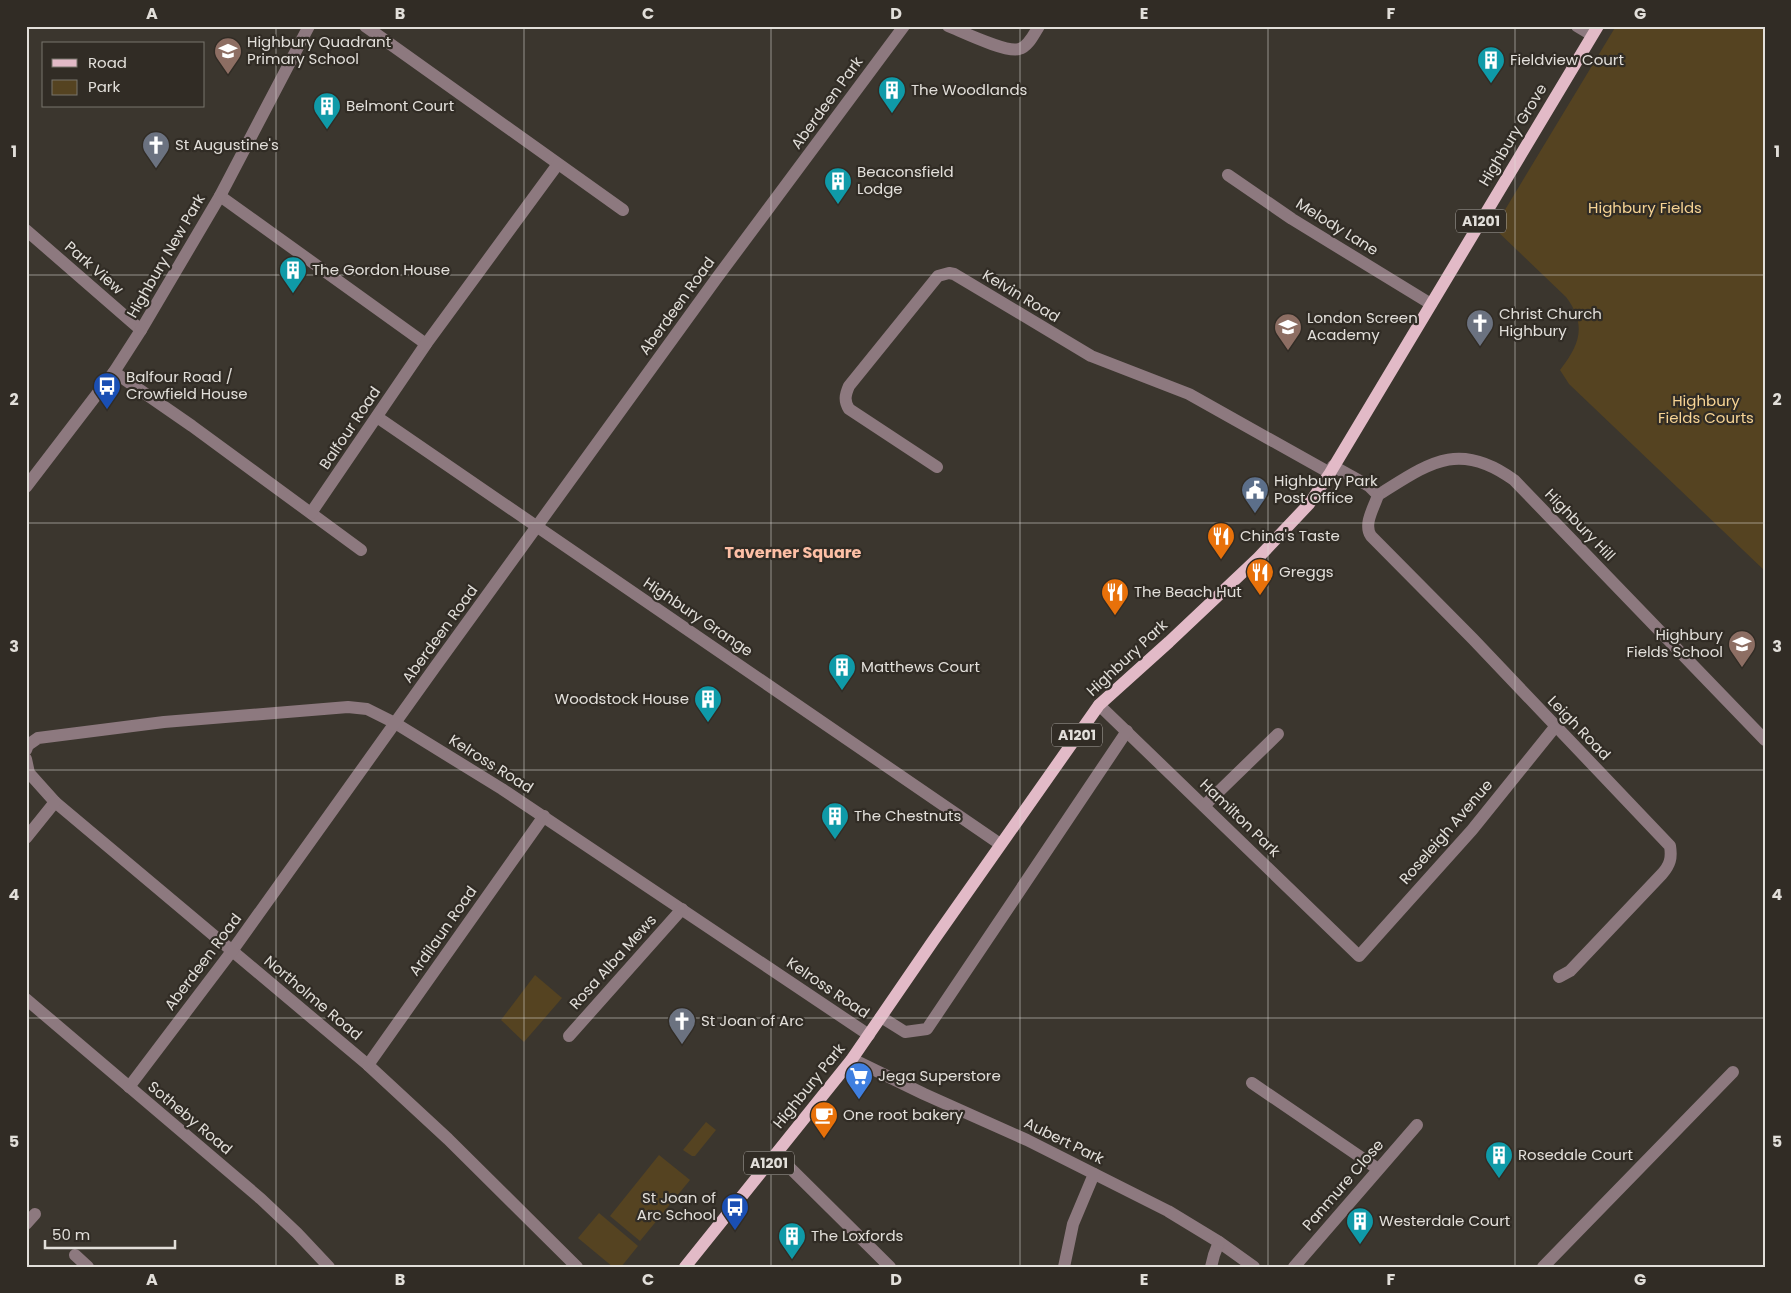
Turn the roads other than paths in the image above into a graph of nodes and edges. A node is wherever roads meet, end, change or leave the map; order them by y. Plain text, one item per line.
1 (308, 26) edge
2 (365, 26) edge
3 (904, 26) edge
4 (948, 26) edge
5 (1039, 26) edge
6 (1577, 26) edge
7 (1595, 31) edge
8 (558, 164) junction
9 (1228, 175) dead end
10 (220, 196) junction
11 (776, 198) joint
12 (623, 210) dead end
13 (26, 230) edge
14 (1431, 304) junction
15 (141, 330) junction
16 (426, 344) junction
17 (114, 372) junction
18 (377, 416) junction
19 (937, 468) dead end
20 (1331, 470) junction
21 (26, 487) edge
22 (1378, 495) junction
23 (311, 513) junction
24 (538, 527) junction
25 (361, 550) dead end
26 (1099, 705) junction
27 (395, 723) junction
28 (1555, 727) junction
29 (1127, 731) junction
30 (1278, 734) dead end
31 (1765, 740) edge
32 (26, 750) edge
33 (26, 759) edge
34 (55, 802) junction
35 (1204, 806) junction
36 (544, 816) junction
37 (26, 838) edge
38 (1000, 844) junction
39 (682, 909) junction
40 (232, 951) junction
41 (1359, 956) joint
42 (1559, 977) dead end
43 (26, 999) edge
44 (881, 1017) junction
45 (869, 1035) junction
46 (568, 1036) dead end
47 (852, 1059) junction
48 (368, 1065) junction
49 (1733, 1072) dead end
50 (1252, 1083) dead end
51 (128, 1087) junction
52 (1417, 1125) dead end
53 (776, 1154) junction
54 (1378, 1169) junction
55 (1094, 1174) junction
56 (35, 1214) dead end
57 (26, 1224) edge
58 (1220, 1242) junction
59 (75, 1255) dead end
60 (88, 1267) edge
61 (329, 1267) edge
62 (577, 1267) edge
63 (685, 1267) edge
64 (890, 1267) edge
65 (1064, 1267) edge
66 (1211, 1267) edge
67 (1254, 1267) edge
68 (1294, 1267) edge
69 (1543, 1267) edge

1 - 10 street, Highbury New Park
2 - 8 street
3 - 11 street, Aberdeen Park
4 - 5 street
6 - 7 street
7 - 14 main road, Highbury Grove / A1201
8 - 12 street
8 - 16 street, Balfour Road
9 - 14 street, Melody Lane
10 - 15 street, Highbury New Park
10 - 16 street
11 - 24 street, Aberdeen Road
13 - 15 street, Park View
14 - 20 main road, Highbury Grove / A1201
15 - 17 street, Highbury New Park
16 - 18 street, Balfour Road
17 - 21 street, Highbury New Park
17 - 23 street
18 - 23 street, Balfour Road
18 - 24 street, Highbury Grange
19 - 20 street, Kelvin Road
20 - 22 street
20 - 26 main road, Highbury Park / A1201
22 - 28 street, Leigh Road
22 - 31 street, Highbury Hill
23 - 25 street
24 - 27 street, Aberdeen Road
24 - 38 street, Highbury Grange
26 - 29 street, Hamilton Park
26 - 38 main road, Highbury Park / A1201
27 - 32 street, Kelross Road
27 - 36 street, Kelross Road
27 - 40 street, Aberdeen Road
28 - 41 street, Roseleigh Avenue
28 - 42 street, Leigh Road
29 - 35 street, Hamilton Park
29 - 44 street
30 - 35 street
33 - 34 street, Northolme Road
34 - 37 street
34 - 40 street, Northolme Road
35 - 41 street, Hamilton Park
36 - 39 street, Kelross Road
36 - 48 street, Ardilaun Road
38 - 44 main road, Highbury Park / A1201
39 - 45 street, Kelross Road
39 - 46 street, Rosa Alba Mews
40 - 48 street, Northolme Road
40 - 51 street, Aberdeen Road
43 - 51 street, Sotheby Road
44 - 45 main road, Highbury Park / A1201
45 - 47 main road, Highbury Park / A1201
47 - 53 main road, Highbury Park / A1201
47 - 55 street, Aubert Park
48 - 62 street, Northolme Road
49 - 69 street
50 - 54 street
51 - 61 street, Sotheby Road
52 - 54 street, Panmure Close
53 - 63 main road, Highbury Park / A1201
53 - 64 street
54 - 68 street, Panmure Close
55 - 58 street, Aubert Park
55 - 65 street
56 - 57 street
58 - 66 street
58 - 67 street, Aubert Park
59 - 60 street

